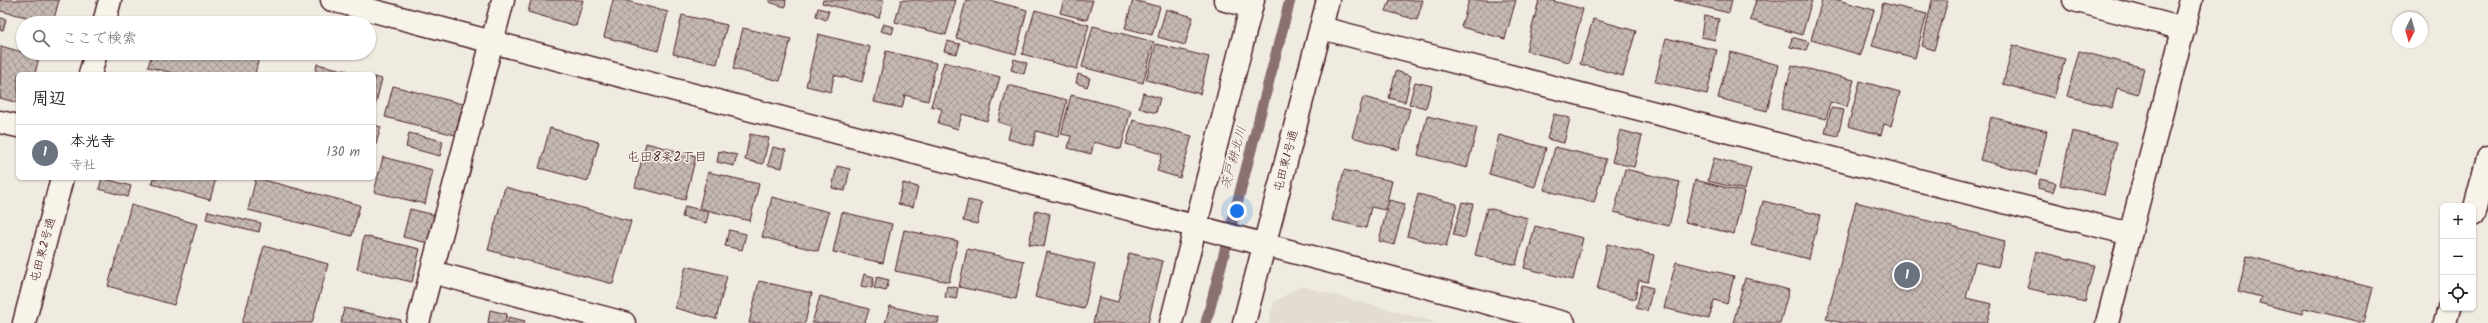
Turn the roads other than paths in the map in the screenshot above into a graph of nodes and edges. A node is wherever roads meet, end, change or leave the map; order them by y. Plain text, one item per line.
1 (110, 0) edge
2 (332, 0) edge
3 (503, 0) edge
4 (1225, 0) edge
5 (1328, 0) edge
6 (2074, 0) edge
7 (2191, 0) edge
8 (1252, 3) edge
9 (106, 16) edge
10 (1321, 28) junction
11 (2184, 29) junction
12 (492, 42) junction
13 (94, 60) edge
14 (91, 72) edge
15 (0, 122) edge
16 (16, 126) edge
17 (2488, 158) edge
18 (61, 180) edge
19 (2476, 204) edge
20 (1205, 230) junction
21 (2130, 234) junction
22 (1256, 243) junction
23 (432, 272) junction
24 (2448, 311) edge
25 (24, 323) edge
26 (418, 323) edge
27 (624, 323) edge
28 (1171, 323) edge
29 (1244, 323) edge
30 (1564, 323) edge
31 (2107, 323) edge
32 (2445, 323) edge

1 - 9 street
2 - 12 street
3 - 12 street
4 - 8 street
5 - 10 street, 屯田東1号通
6 - 11 street
7 - 11 street
8 - 20 street
10 - 21 street
10 - 22 street, 屯田東1号通
11 - 21 street
12 - 20 street
12 - 23 street
13 - 14 street
15 - 16 street
17 - 19 street
18 - 25 street, 屯田東2号通
20 - 22 street
20 - 28 street
21 - 31 street
22 - 29 street, 屯田東1号通
22 - 30 street
23 - 26 street
23 - 27 street
24 - 32 street

